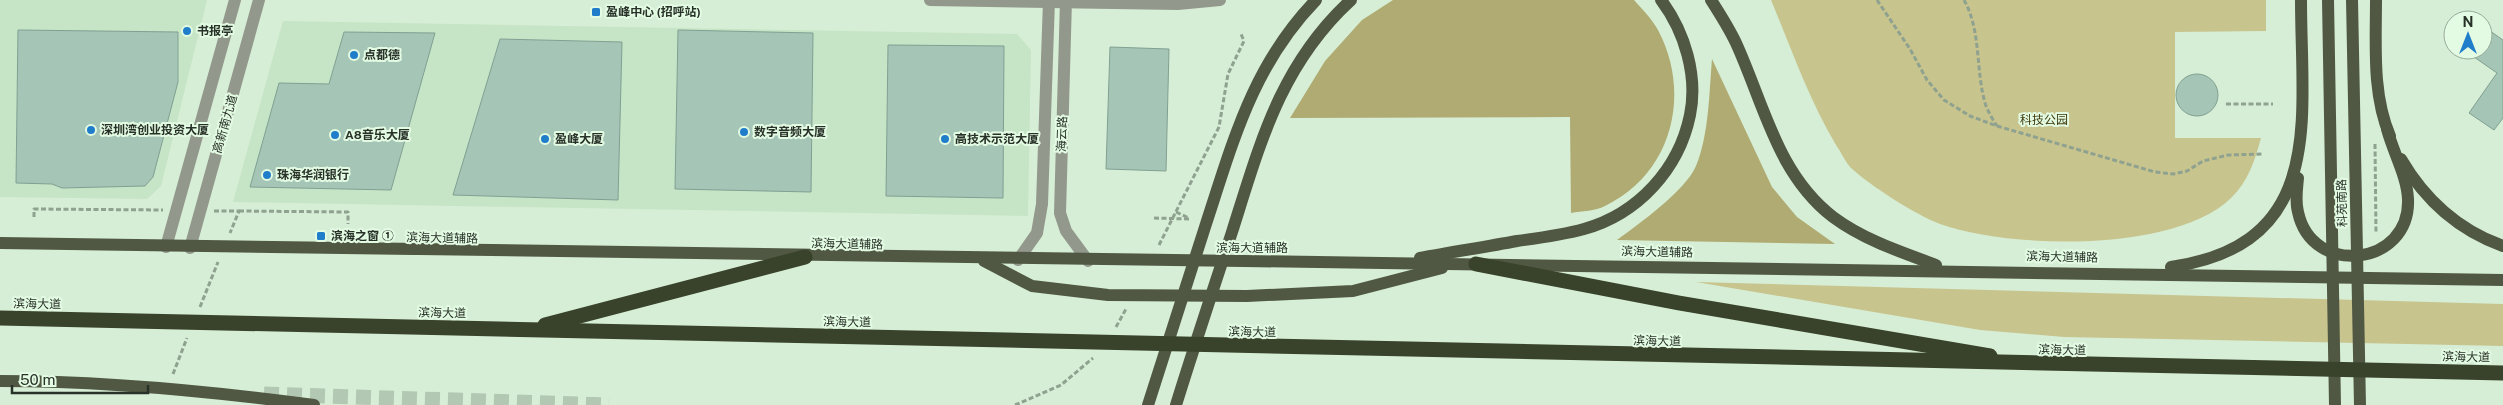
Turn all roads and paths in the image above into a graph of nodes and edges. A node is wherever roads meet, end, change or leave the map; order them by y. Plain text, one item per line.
1 (235, 0) edge
2 (259, 0) edge
3 (930, 0) edge
4 (1220, 0) edge
5 (1316, 0) edge
6 (1351, 0) edge
7 (1661, 0) edge
8 (1711, 0) edge
9 (1878, 0) edge
10 (1964, 0) edge
11 (2301, 0) edge
12 (2328, 0) edge
13 (2352, 0) edge
14 (2376, 0) edge
15 (1049, 1) edge
16 (1066, 1) edge
17 (1241, 34) dead end
18 (2226, 104) dead end
19 (2273, 104) dead end
20 (1997, 126) junction
21 (2387, 129) junction
22 (2374, 139) dead end
23 (2300, 148) junction
24 (2263, 154) dead end
25 (169, 210) dead end
26 (209, 211) dead end
27 (239, 211) junction
28 (1176, 212) junction
29 (34, 217) dead end
30 (1154, 218) dead end
31 (348, 224) dead end
32 (2376, 233) dead end
33 (228, 239) dead end
34 (0, 243) edge
35 (2503, 246) edge
36 (166, 247) junction
37 (190, 248) junction
38 (1154, 254) dead end
39 (220, 257) dead end
40 (805, 257) junction
41 (981, 260) junction
42 (1018, 260) junction
43 (1088, 261) junction
44 (1390, 263) junction
45 (1459, 264) junction
46 (1476, 264) junction
47 (1948, 269) junction
48 (2136, 272) junction
49 (2503, 280) edge
50 (1128, 305) dead end
51 (198, 313) dead end
52 (0, 318) edge
53 (527, 330) junction
54 (190, 331) dead end
55 (1113, 333) dead end
56 (1098, 353) dead end
57 (2040, 365) junction
58 (2503, 373) edge
59 (171, 377) dead end
60 (0, 381) edge
61 (314, 405) edge
62 (1015, 405) edge
63 (1148, 405) edge
64 (1176, 405) edge
65 (2335, 405) edge
66 (2360, 405) edge

1 - 36 street, 高新南九道
2 - 37 street, 高新南九道
3 - 15 street
4 - 16 street
5 - 63 main road
6 - 64 main road
7 - 44 main road
8 - 47 main road
9 - 20 path
10 - 20 path
11 - 23 main road
12 - 65 main road, 科苑南路
13 - 66 main road, 科苑南路
14 - 21 main road
15 - 16 street
15 - 42 street, 海云路
16 - 43 street, 海云路
17 - 28 path
18 - 19 path
20 - 24 path
21 - 23 main road
21 - 35 main road
22 - 32 path
23 - 48 main road
25 - 29 path
26 - 27 path
27 - 31 path
27 - 33 path
28 - 30 path
28 - 38 path
34 - 36 main road, 滨海大道辅路
36 - 37 main road, 滨海大道辅路
37 - 40 main road, 滨海大道辅路
39 - 51 path
40 - 41 main road, 滨海大道辅路
40 - 53 highway
41 - 42 main road, 滨海大道辅路
41 - 45 main road
42 - 43 main road, 滨海大道辅路
43 - 44 main road, 滨海大道辅路
44 - 45 main road, 滨海大道辅路
45 - 46 main road, 滨海大道辅路
46 - 47 main road, 滨海大道辅路
46 - 57 highway
47 - 48 main road, 滨海大道辅路
48 - 49 main road, 滨海大道辅路
50 - 55 path
52 - 53 highway, 滨海大道
53 - 57 highway, 滨海大道
54 - 59 path
56 - 62 path
57 - 58 highway, 滨海大道
60 - 61 main road

